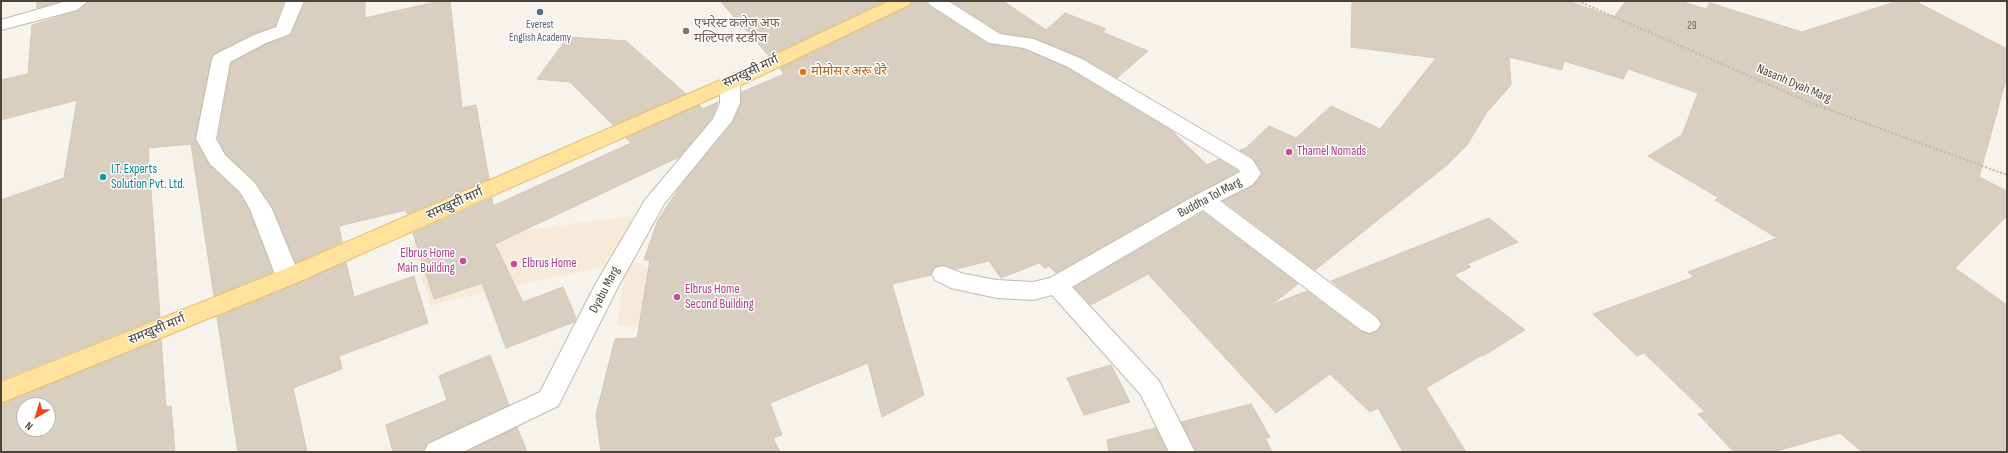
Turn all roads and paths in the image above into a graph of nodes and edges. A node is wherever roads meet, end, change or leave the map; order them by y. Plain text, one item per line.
1 (79, 1) edge
2 (295, 1) edge
3 (903, 1) edge
4 (936, 1) edge
5 (1578, 1) edge
6 (1, 25) edge
7 (730, 83) junction
8 (2007, 175) edge
9 (1204, 200) junction
10 (943, 274) dead end
11 (288, 277) junction
12 (1057, 285) junction
13 (1369, 324) dead end
14 (1, 393) edge
15 (437, 452) edge
16 (1182, 452) edge

1 - 6 street
2 - 11 street
3 - 7 main road, समखुसी मार्ग
4 - 9 street, Buddha Tol Marg
5 - 8 path, Nasanh Dyah Marg
7 - 11 main road, समखुसी मार्ग
7 - 15 street, Dyabu Marg
9 - 12 street, Buddha Tol Marg
9 - 13 street
10 - 12 street, Buddha Tol Marg
11 - 14 main road, समखुसी मार्ग
12 - 16 street

